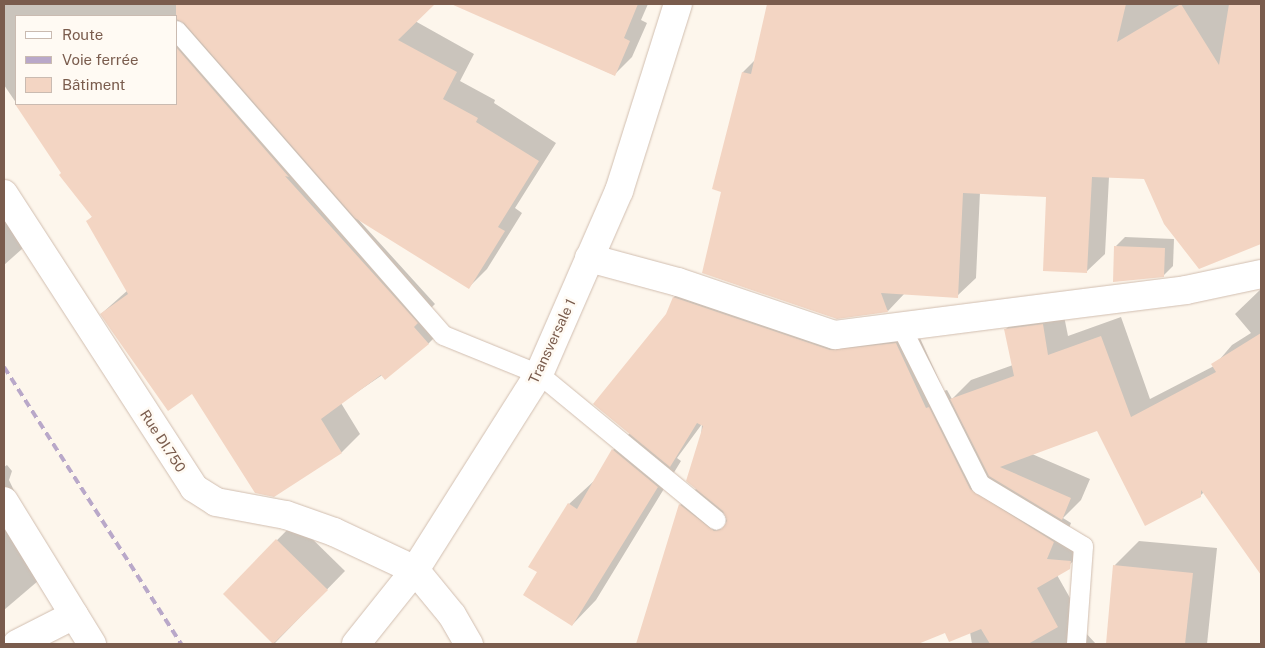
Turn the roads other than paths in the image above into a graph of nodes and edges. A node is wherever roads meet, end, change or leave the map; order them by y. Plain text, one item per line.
1 (678, 4) edge
2 (178, 32) edge
3 (4, 194) edge
4 (589, 258) junction
5 (1261, 274) edge
6 (901, 327) junction
7 (539, 374) junction
8 (4, 500) edge
9 (716, 520) dead end
10 (414, 570) junction
11 (74, 615) junction
12 (17, 644) edge
13 (92, 644) edge
14 (356, 644) edge
15 (470, 644) edge
16 (1076, 644) edge

1 - 4 street, Transversale 1
2 - 7 lane
3 - 10 street, Rue DI.750
4 - 6 street
4 - 7 street, Transversale 1
5 - 6 street
6 - 16 lane
7 - 9 lane
7 - 10 street, Transversale 1
8 - 11 street
10 - 14 street, Transversale 1
10 - 15 street
11 - 12 street
11 - 13 street

